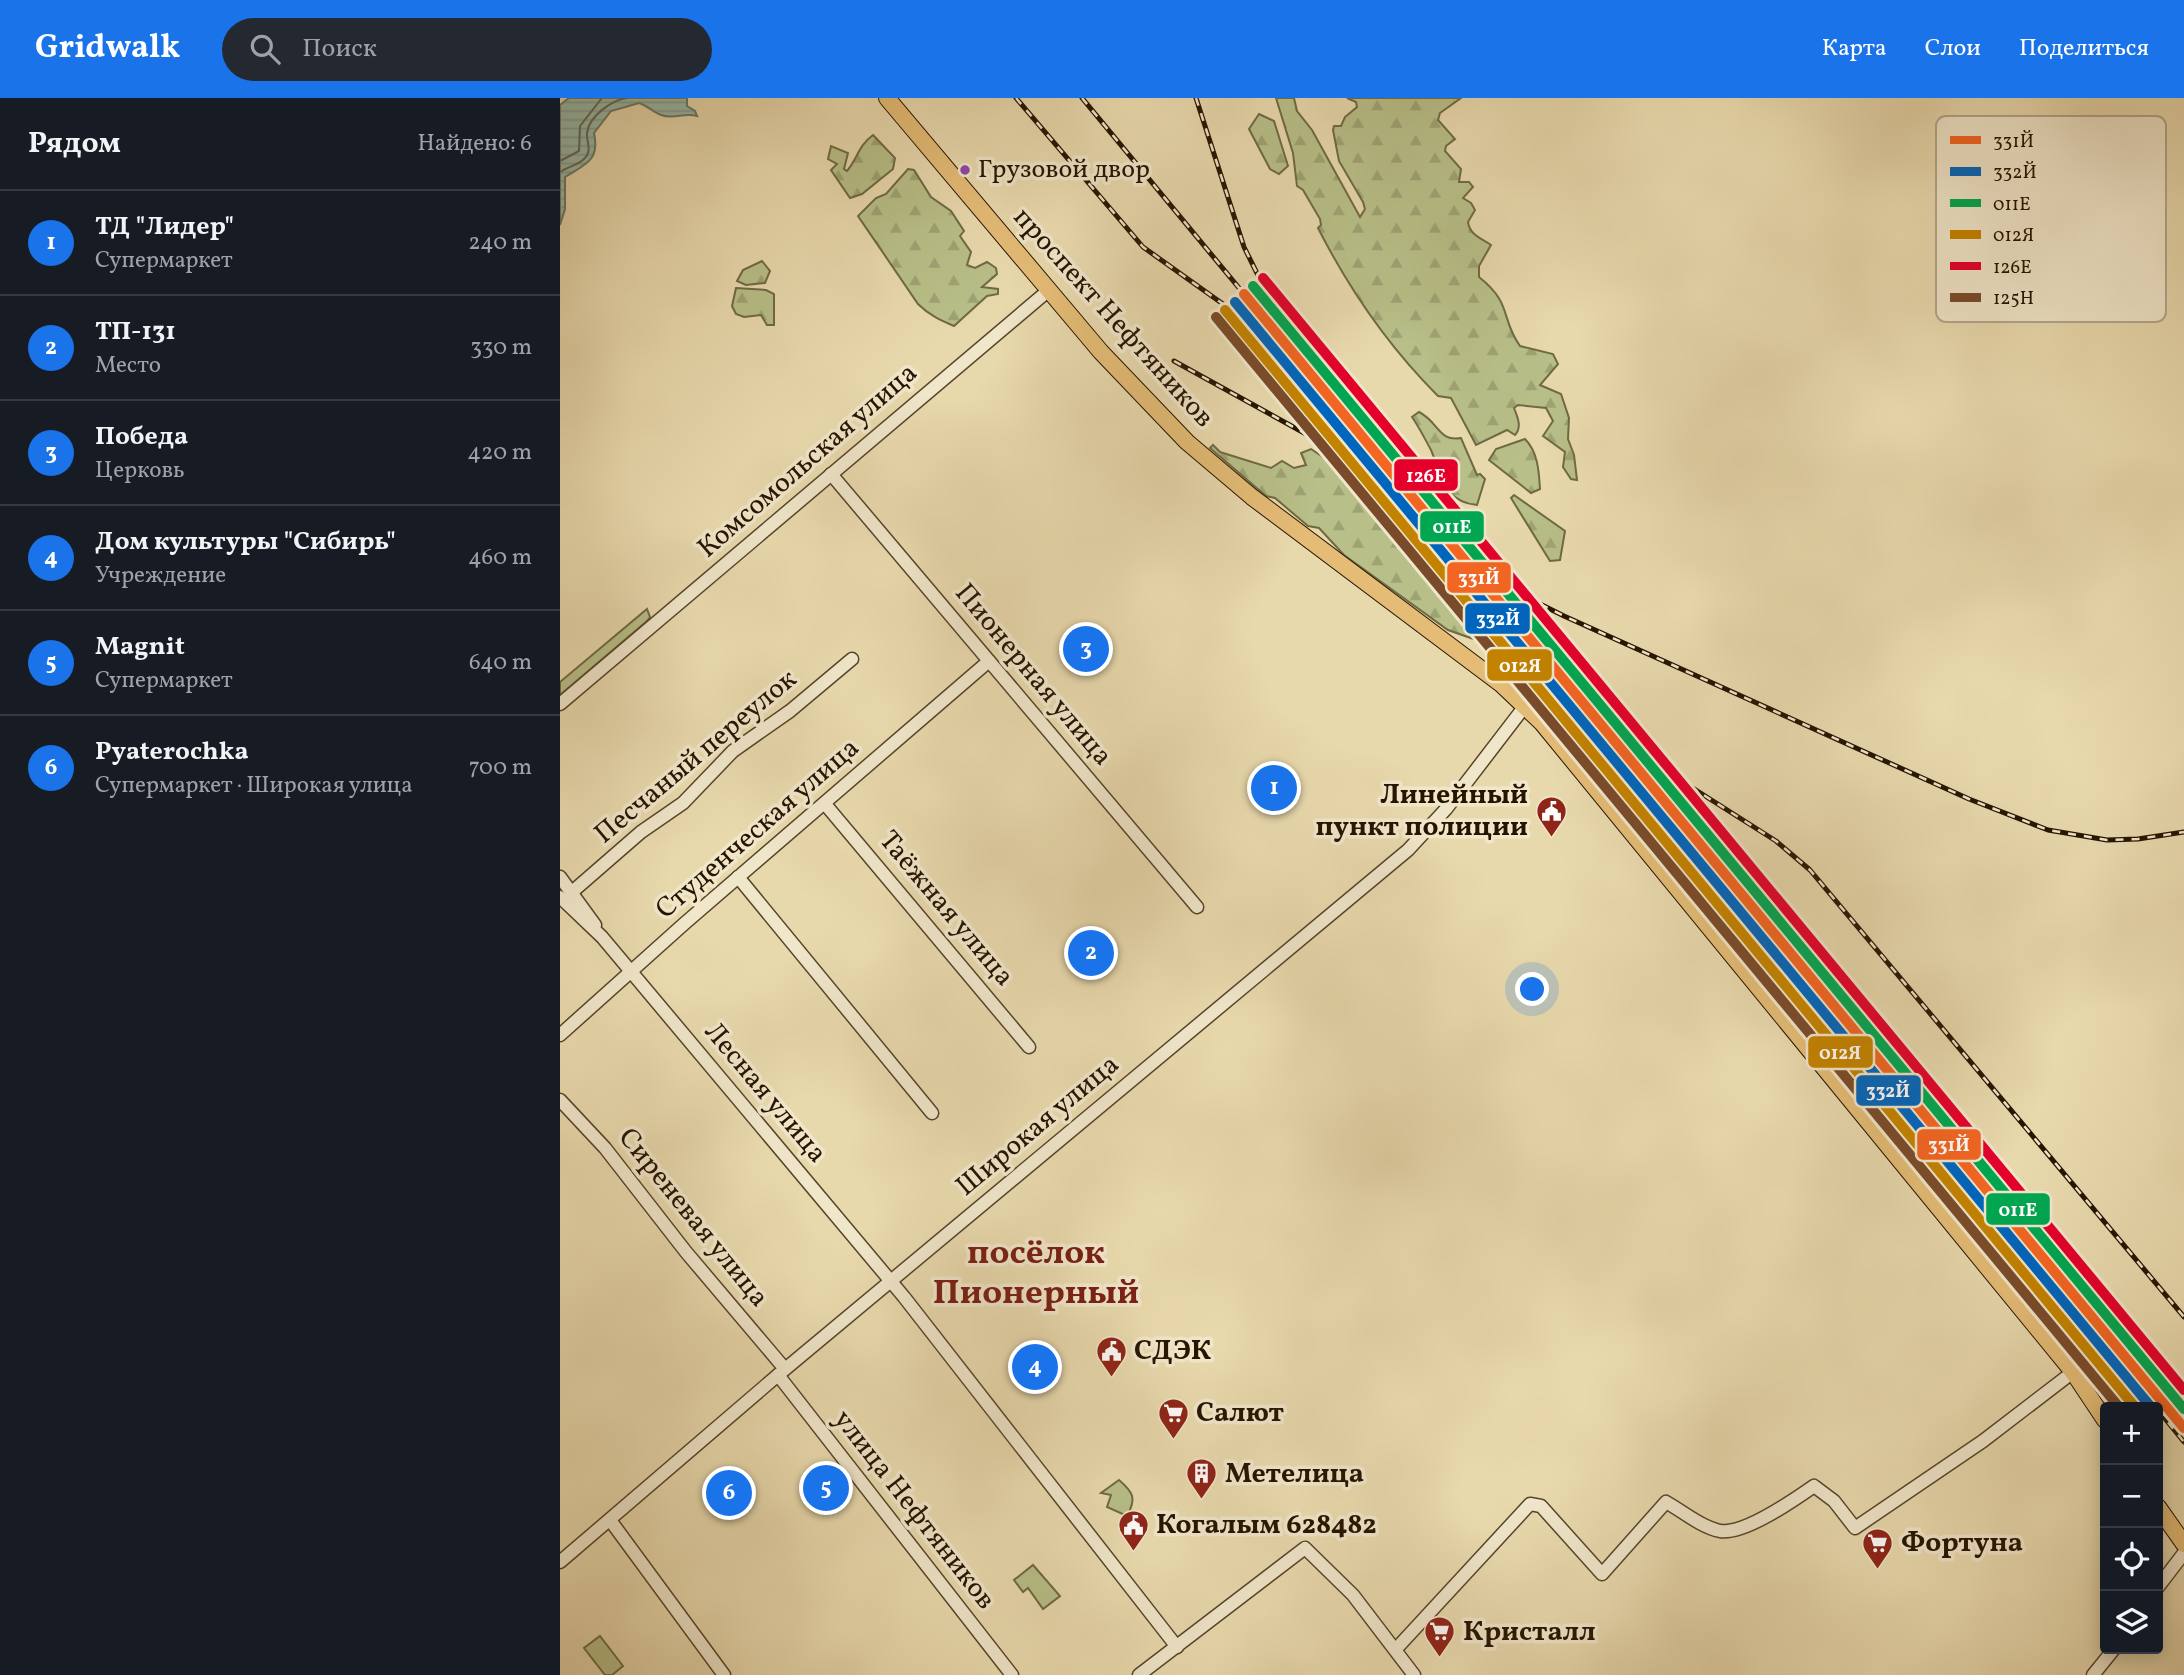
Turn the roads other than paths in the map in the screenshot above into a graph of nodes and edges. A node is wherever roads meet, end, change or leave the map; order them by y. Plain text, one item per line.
1 (887, 98) edge
2 (1049, 290) junction
3 (831, 474) junction
4 (852, 659) dead end
5 (989, 661) junction
6 (600, 670) junction
7 (560, 704) edge
8 (1525, 706) junction
9 (560, 713) edge
10 (825, 804) junction
11 (560, 877) edge
12 (738, 877) junction
13 (566, 894) edge
14 (1197, 908) dead end
15 (632, 973) junction
16 (560, 1035) edge
17 (1029, 1046) dead end
18 (560, 1100) edge
19 (932, 1113) dead end
20 (891, 1281) junction
21 (782, 1372) junction
22 (2073, 1372) junction
23 (2100, 1412) edge
24 (2163, 1514) edge
25 (610, 1520) junction
26 (2184, 1544) edge
27 (2184, 1553) edge
28 (560, 1562) edge
29 (2163, 1580) edge
30 (1177, 1647) junction
31 (1396, 1649) junction
32 (2110, 1654) edge
33 (724, 1675) edge
34 (1013, 1675) edge
35 (1139, 1675) edge
36 (1414, 1675) edge
37 (2093, 1675) edge

1 - 2 main road, проспект Нефтяников
2 - 3 street, Комсомольская улица
2 - 8 main road, проспект Нефтяников
3 - 5 street, Пионерная улица
3 - 6 street, Комсомольская улица
4 - 13 street, Песчаный переулок
5 - 10 street, Студенческая улица
5 - 14 street, Пионерная улица
6 - 7 street, Комсомольская улица
6 - 9 street, Комсомольская улица
8 - 20 street, Широкая улица
8 - 22 main road, проспект Нефтяников
10 - 12 street, Студенческая улица
10 - 17 street, Таёжная улица
11 - 13 street, Лесная улица
12 - 15 street, Студенческая улица
12 - 19 street
13 - 15 street, Лесная улица
15 - 16 street, Студенческая улица
15 - 20 street, Лесная улица
18 - 21 street, Сиреневая улица
20 - 21 street, Широкая улица
20 - 30 street, Лесная улица
21 - 25 street, Широкая улица
21 - 34 street, улица Нефтяников
22 - 23 main road, проспект Нефтяников
22 - 31 street
24 - 26 main road
25 - 28 street, Широкая улица
25 - 33 street
27 - 29 street
30 - 31 street
30 - 35 street
31 - 36 street
32 - 37 street

